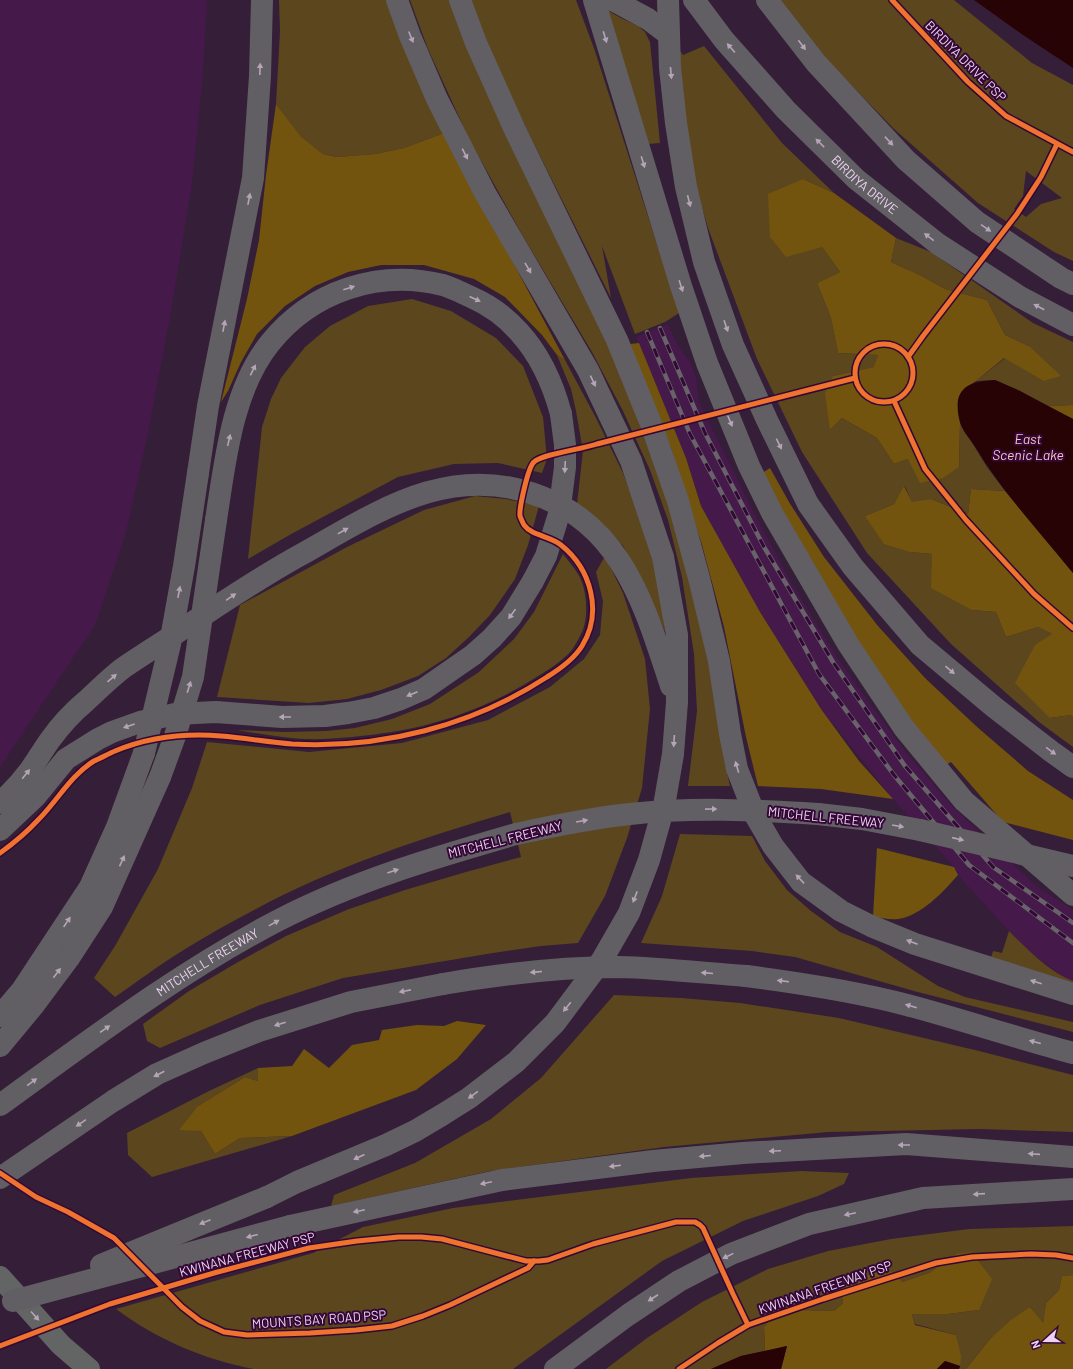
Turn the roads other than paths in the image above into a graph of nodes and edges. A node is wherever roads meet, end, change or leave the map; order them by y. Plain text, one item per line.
1 (262, 0) edge
2 (397, 0) edge
3 (460, 0) edge
4 (594, 0) edge
5 (613, 0) edge
6 (668, 0) edge
7 (694, 0) edge
8 (770, 4) edge
9 (668, 34) junction
10 (1073, 284) edge
11 (1073, 325) edge
12 (216, 520) junction
13 (677, 702) junction
14 (141, 762) junction
15 (1073, 767) edge
16 (0, 803) edge
17 (0, 830) edge
18 (1073, 866) edge
19 (1073, 895) edge
20 (1073, 994) edge
21 (28, 997) junction
22 (0, 1016) edge
23 (0, 1046) edge
24 (1073, 1053) edge
25 (0, 1105) edge
26 (1073, 1157) edge
27 (0, 1178) edge
28 (1073, 1189) edge
29 (0, 1277) edge
30 (6, 1304) edge
31 (628, 1315) junction
32 (89, 1369) edge
33 (555, 1369) edge
34 (570, 1369) edge

14 -> 1 highway, bridge
2 -> 13 highway
20 -> 3 highway
4 -> 19 highway
5 - 9 highway
6 - 9 highway
11 -> 7 highway, BIRDIYA DRIVE
8 -> 10 highway
9 -> 15 highway
12 - 14 highway, bridge
12 -> 17 highway, bridge
21 -> 12 highway, bridge
16 -> 13 highway
13 -> 30 highway, bridge
21 -> 14 highway
25 -> 18 highway, MITCHELL FREEWAY, bridge
21 - 22 highway
21 - 23 highway
24 -> 27 highway, bridge
26 -> 30 highway, bridge
28 -> 31 highway
29 -> 32 main road
31 - 33 highway
31 - 34 highway

